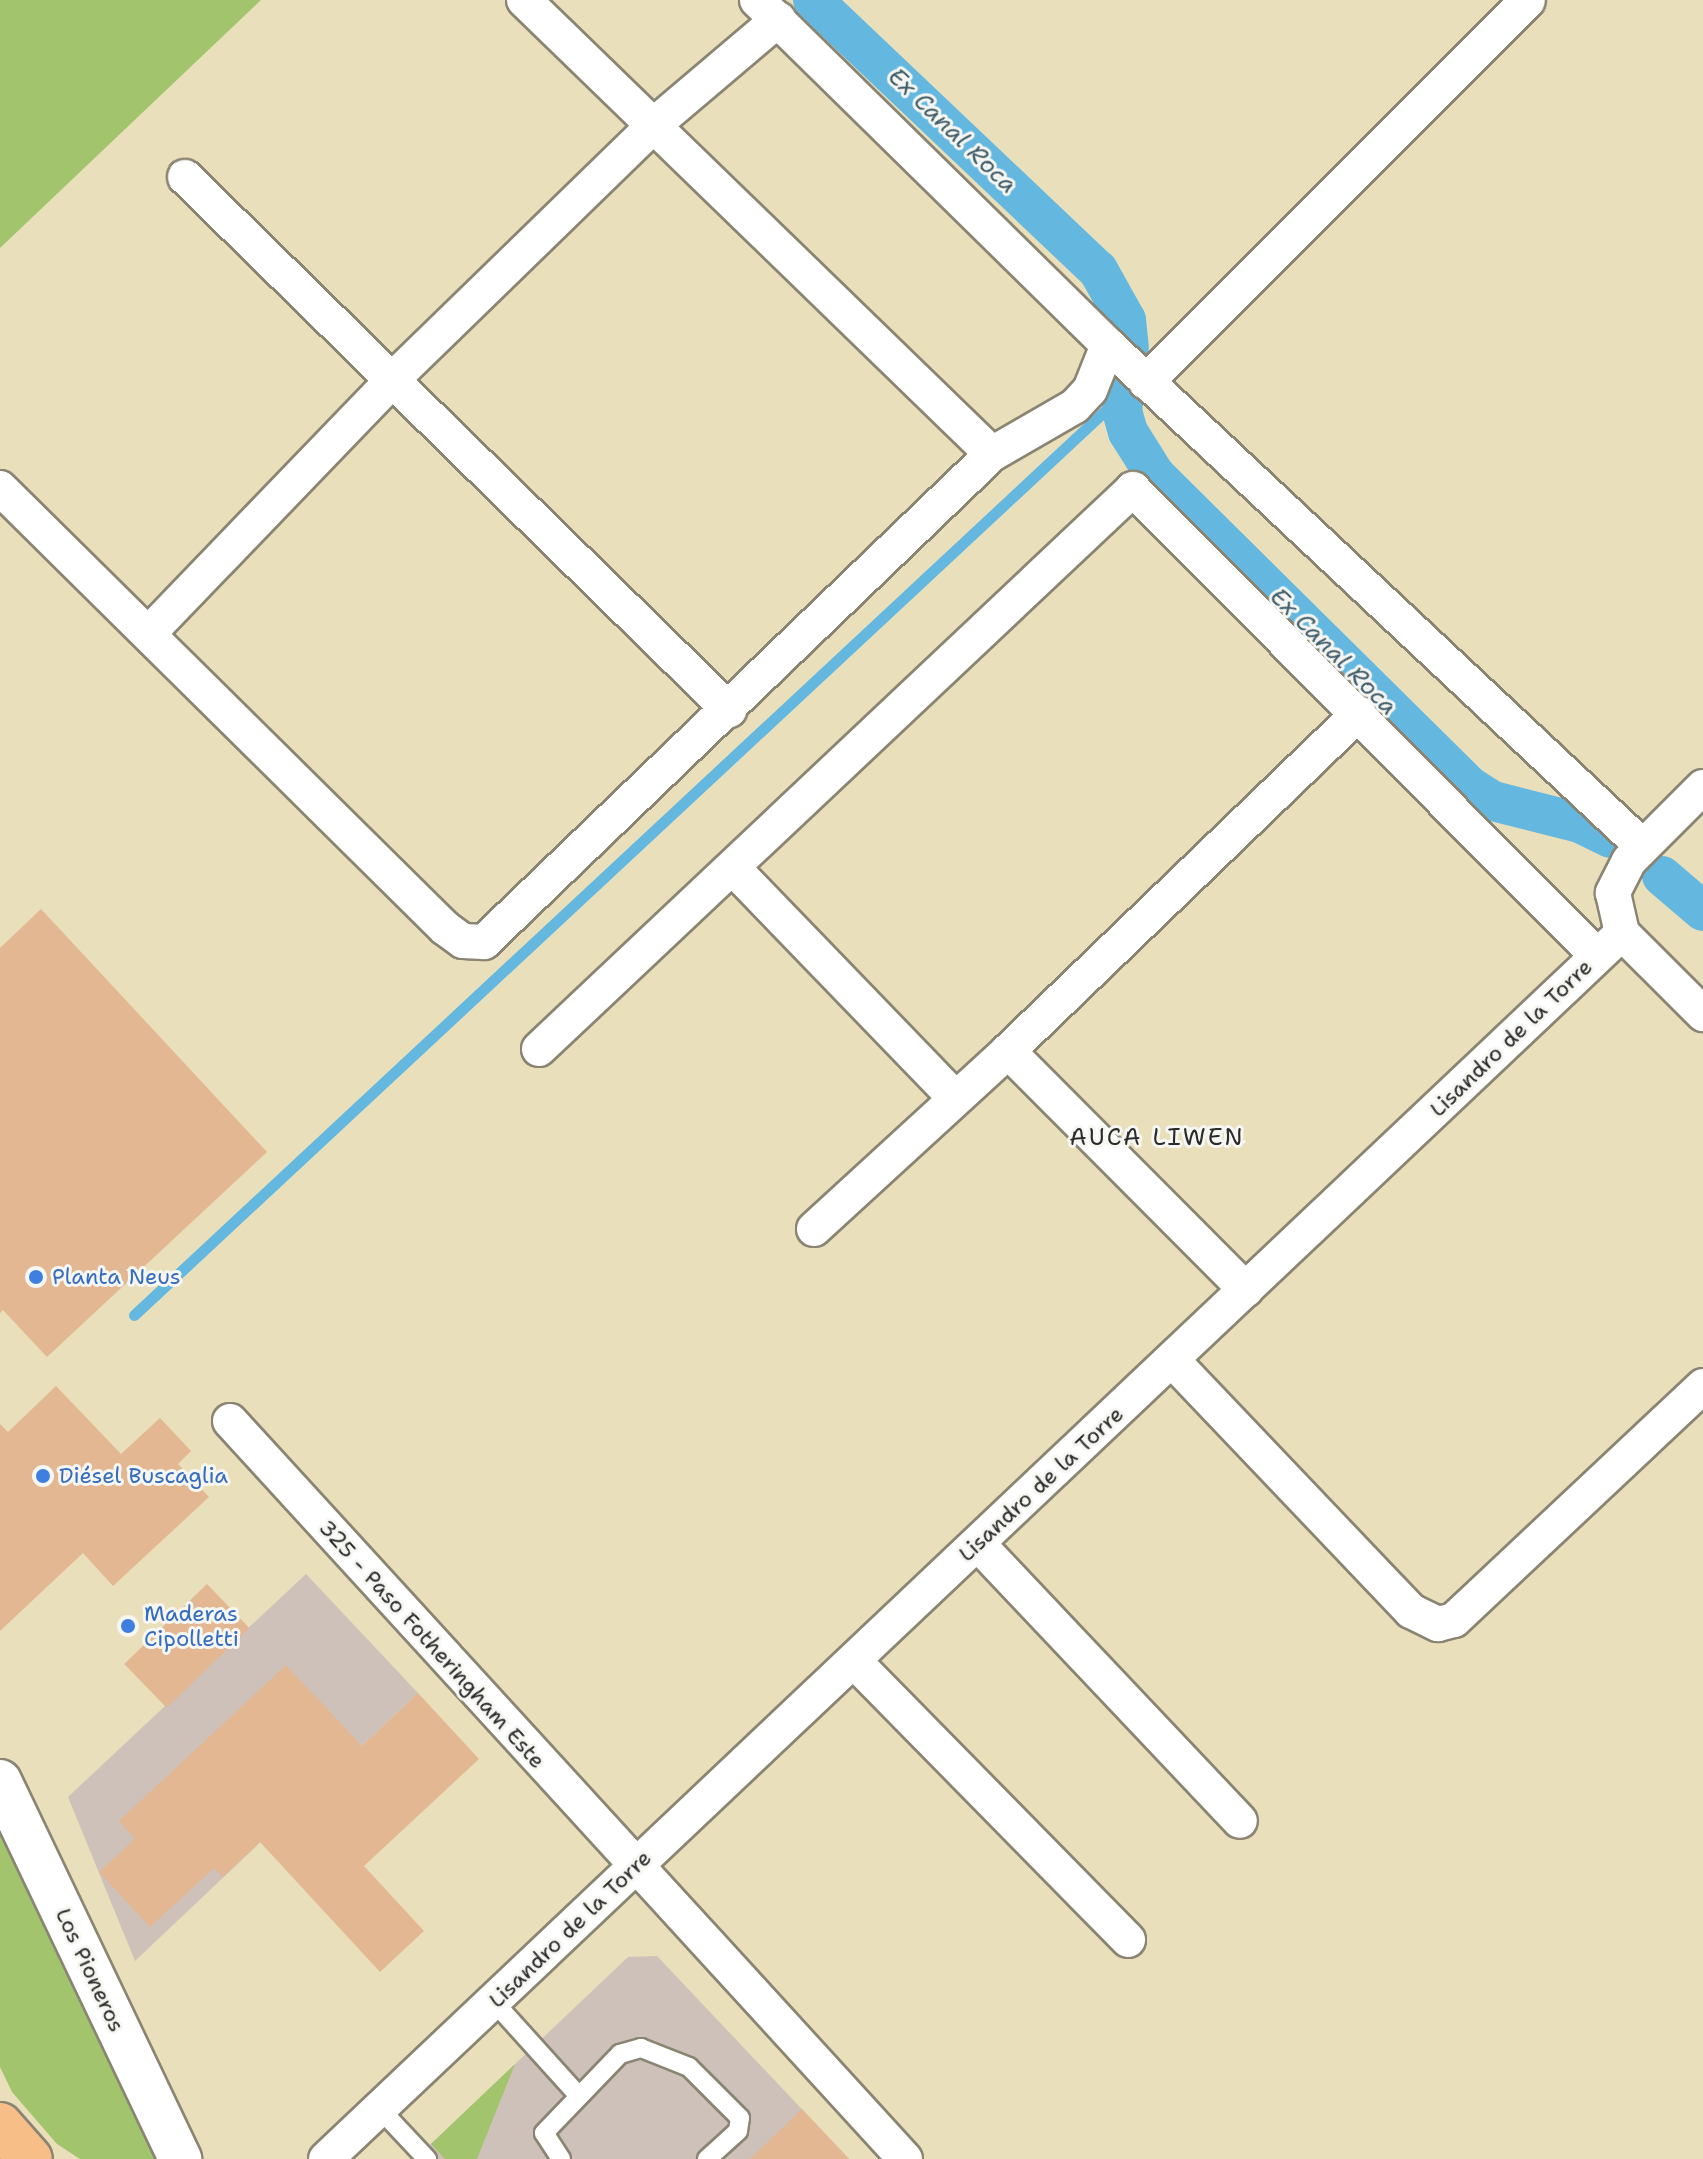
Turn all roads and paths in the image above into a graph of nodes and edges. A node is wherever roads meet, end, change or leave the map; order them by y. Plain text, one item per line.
1 (524, 0) edge
2 (1528, 0) edge
3 (768, 9) edge
4 (655, 124) junction
5 (185, 177) dead end
6 (1108, 345) junction
7 (394, 378) junction
8 (1146, 382) junction
9 (992, 454) junction
10 (0, 488) edge
11 (149, 633) junction
12 (729, 710) junction
13 (1359, 713) junction
14 (1703, 787) edge
15 (1642, 846) junction
16 (733, 868) junction
17 (1610, 945) junction
18 (1703, 1014) edge
19 (539, 1049) dead end
20 (1008, 1051) junction
21 (954, 1097) junction
22 (814, 1229) dead end
23 (1246, 1290) junction
24 (1172, 1360) junction
25 (1703, 1386) edge
26 (230, 1421) dead end
27 (978, 1544) junction
28 (854, 1661) junction
29 (0, 1781) edge
30 (1240, 1821) dead end
31 (635, 1867) junction
32 (1128, 1940) dead end
33 (494, 2002) junction
34 (578, 2095) junction
35 (380, 2109) junction
36 (0, 2125) edge
37 (0, 2142) edge
38 (8, 2159) edge
39 (30, 2159) edge
40 (180, 2159) edge
41 (326, 2159) edge
42 (427, 2159) edge
43 (561, 2159) edge
44 (707, 2159) edge
45 (905, 2159) edge

1 - 4 street
2 - 8 street
3 - 4 street
3 - 6 street
4 - 7 street
4 - 9 street
5 - 7 street
6 - 8 street
6 - 9 street
7 - 11 street
7 - 12 street
8 - 15 street
9 - 12 street
10 - 11 street
11 - 12 street
13 - 16 street
13 - 17 street
13 - 20 street
14 - 15 street
15 - 17 street
16 - 19 street
16 - 21 street
17 - 18 street
17 - 23 street, Lisandro de la Torre
20 - 21 street
20 - 23 street
21 - 22 street
23 - 24 street, Lisandro de la Torre
24 - 25 street
24 - 27 street, Lisandro de la Torre
26 - 31 street, 325 - Paso Fotheringham Este
27 - 28 street, Lisandro de la Torre
27 - 30 street
28 - 31 street, Lisandro de la Torre
28 - 32 street
29 - 40 street, Los Pioneros
31 - 33 street, Lisandro de la Torre
31 - 45 street, 325 - Paso Fotheringham Este
33 - 34 lane
33 - 35 street, Lisandro de la Torre
34 - 43 lane
34 - 44 lane
35 - 41 street, Lisandro de la Torre
35 - 42 lane
36 - 39 highway
37 - 38 highway

